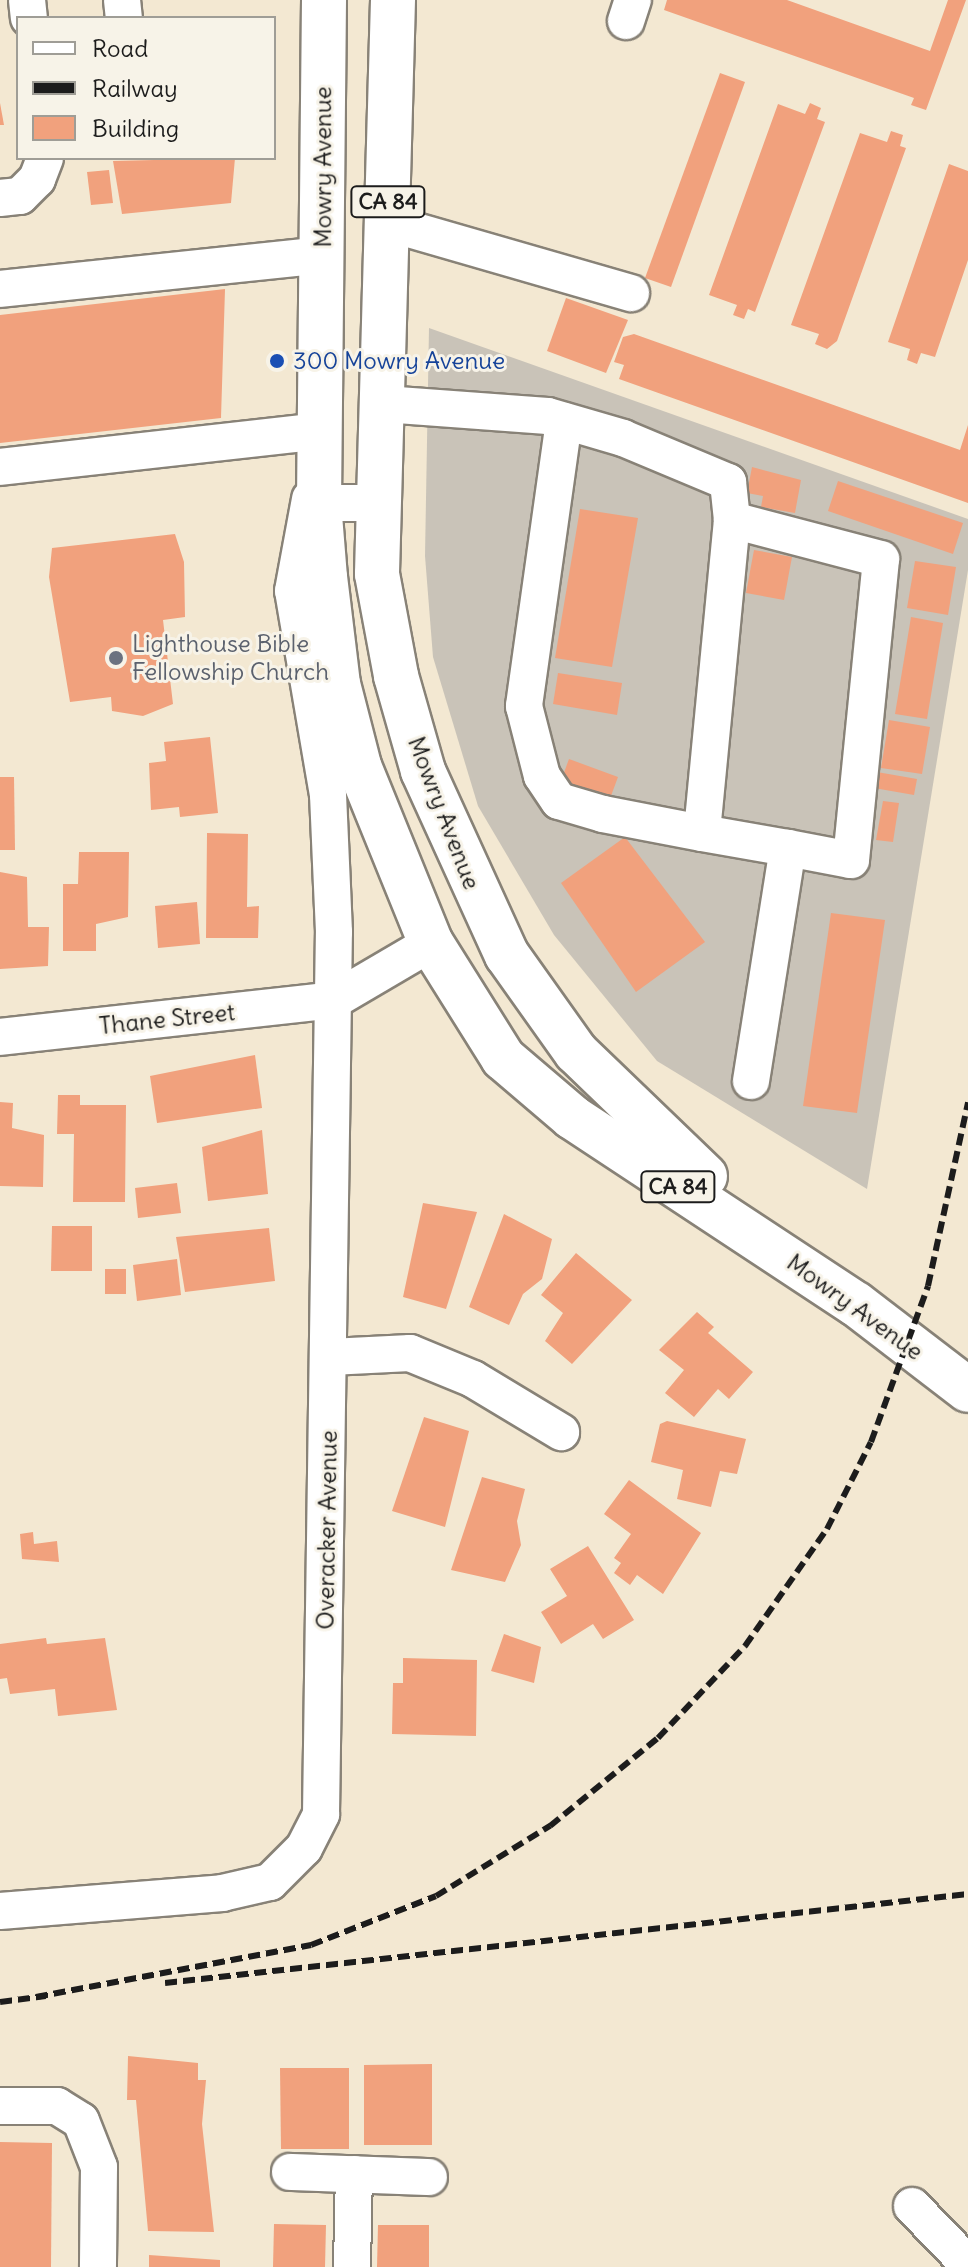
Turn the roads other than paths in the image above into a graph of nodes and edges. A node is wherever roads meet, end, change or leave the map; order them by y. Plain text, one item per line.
1 (324, 0) edge
2 (393, 0) edge
3 (44, 160) edge
4 (0, 198) edge
5 (388, 223) junction
6 (322, 255) junction
7 (0, 289) edge
8 (631, 293) dead end
9 (384, 404) junction
10 (321, 412) junction
11 (564, 421) junction
12 (0, 467) edge
13 (320, 490) junction
14 (380, 503) junction
15 (732, 520) junction
16 (423, 771) junction
17 (702, 833) junction
18 (788, 848) junction
19 (431, 943) junction
20 (334, 1000) junction
21 (0, 1037) edge
22 (751, 1081) dead end
23 (670, 1147) junction
24 (330, 1357) junction
25 (968, 1362) edge
26 (968, 1390) edge
27 (561, 1432) dead end
28 (0, 1911) edge
29 (0, 2106) edge
30 (290, 2172) dead end
31 (354, 2174) junction
32 (429, 2177) dead end
33 (912, 2206) dead end
34 (968, 2264) edge
35 (98, 2267) edge
36 (352, 2267) edge

1 - 6 main road, Mowry Avenue / CA 84
2 - 5 main road, Mowry Avenue / CA 84
3 - 4 street
5 - 8 street
5 - 9 main road, Mowry Avenue / CA 84
6 - 7 street
6 - 10 main road, Mowry Avenue / CA 84
9 - 10 main road
9 - 11 street
9 - 14 main road, Mowry Avenue / CA 84
10 - 12 street
10 - 13 main road, Mowry Avenue / CA 84
11 - 15 street
11 - 17 street
13 - 14 street
13 - 19 main road, Mowry Avenue / CA 84
13 - 20 street, Mowry Avenue
14 - 16 main road, Mowry Avenue / CA 84
15 - 17 street
15 - 18 street
16 - 19 main road
16 - 23 main road, Mowry Avenue / CA 84
17 - 18 street
18 - 22 street
19 - 20 street
19 - 23 main road
19 - 26 main road, Mowry Avenue / CA 84
20 - 21 street, Thane Street
20 - 24 street, Overacker Avenue
23 - 25 main road, Mowry Avenue / CA 84
24 - 27 street
24 - 28 street, Overacker Avenue
29 - 35 street
30 - 31 street
31 - 32 street
31 - 36 street
33 - 34 street

